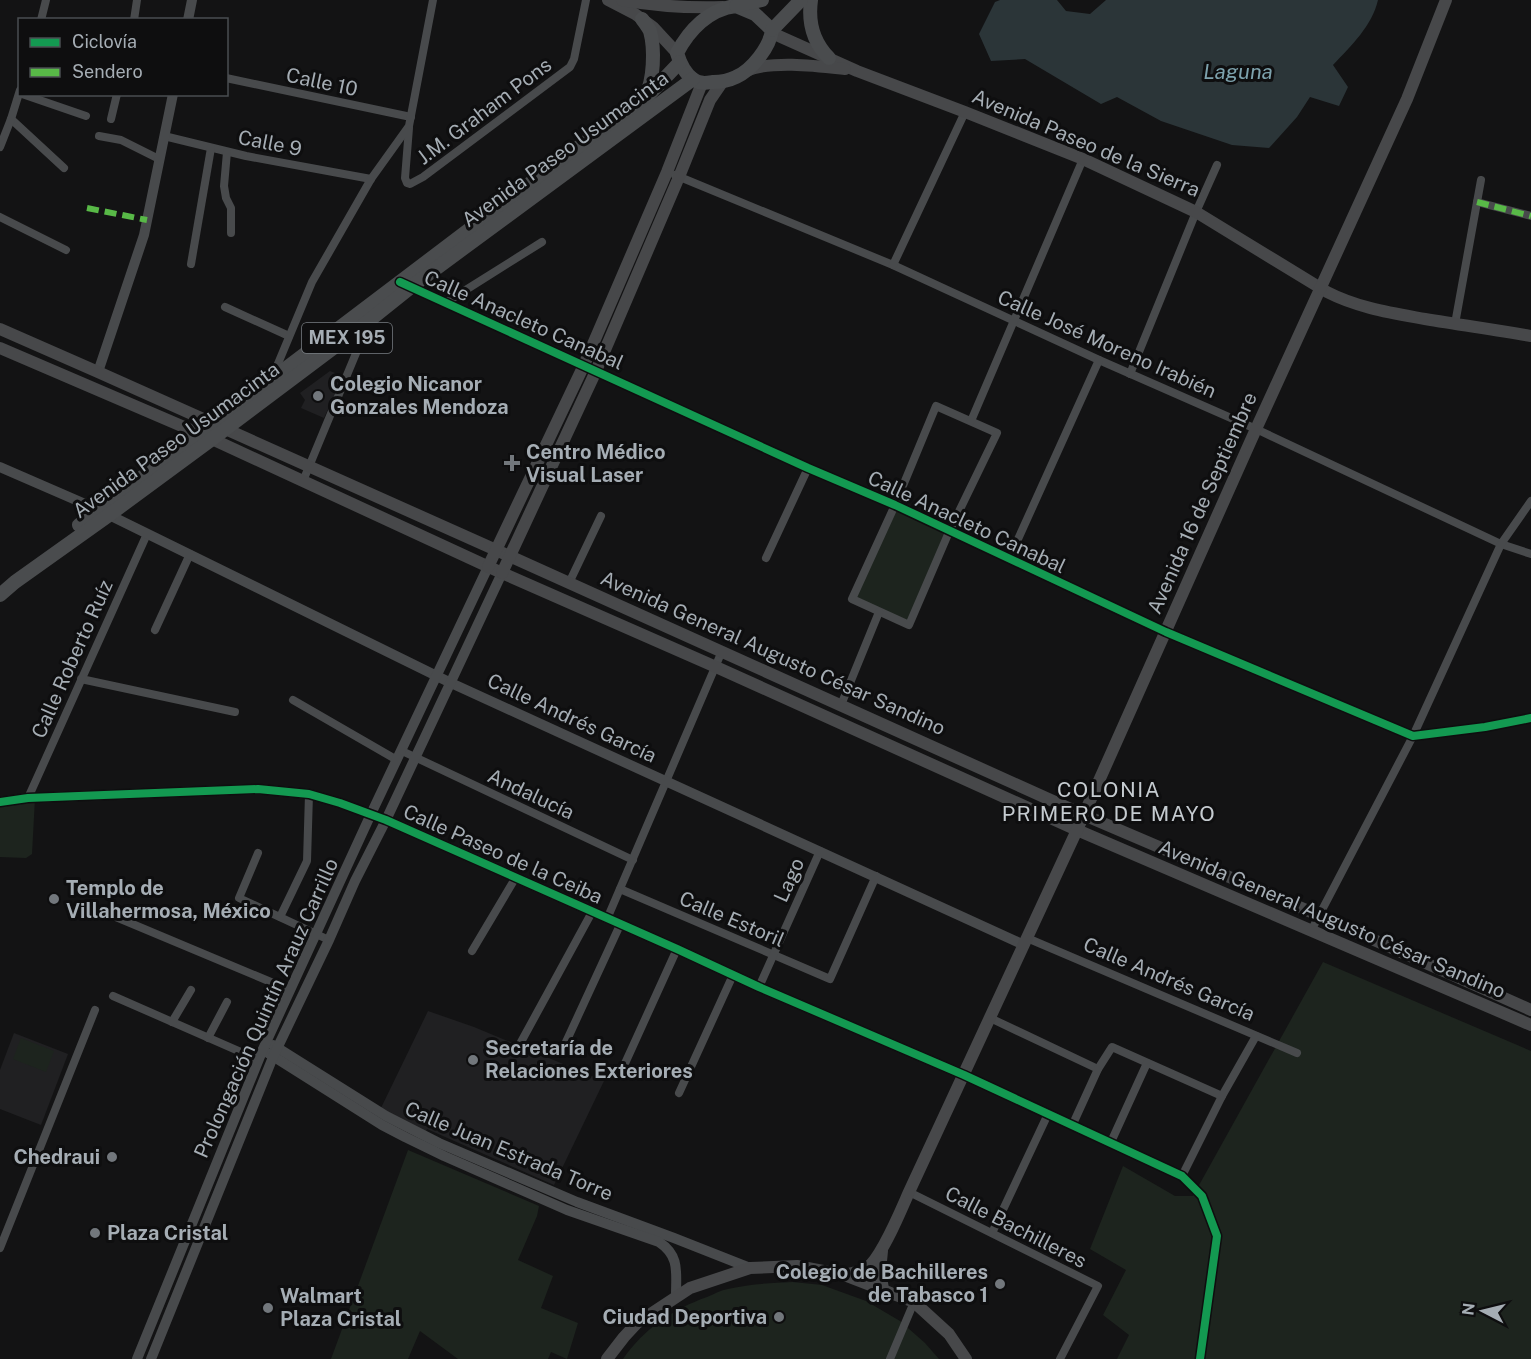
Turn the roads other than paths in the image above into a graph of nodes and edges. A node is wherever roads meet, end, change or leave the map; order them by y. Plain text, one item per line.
1 (46, 0) edge
2 (137, 0) edge
3 (192, 0) edge
4 (433, 0) edge
5 (586, 0) edge
6 (608, 0) edge
7 (622, 0) edge
8 (762, 0) edge
9 (801, 0) edge
10 (811, 0) edge
11 (1446, 0) edge
12 (729, 6) junction
13 (42, 18) edge
14 (134, 18) edge
15 (188, 18) edge
16 (642, 19) junction
17 (772, 32) junction
18 (678, 57) junction
19 (829, 58) junction
20 (857, 71) junction
21 (745, 72) junction
22 (228, 78) edge
23 (697, 81) junction
24 (723, 81) junction
25 (19, 96) edge
26 (29, 96) edge
27 (117, 96) edge
28 (173, 96) edge
29 (642, 102) junction
30 (965, 112) junction
31 (86, 116) dead end
32 (12, 119) junction
33 (111, 119) dead end
34 (410, 122) junction
35 (99, 136) dead end
36 (164, 136) junction
37 (0, 147) edge
38 (211, 148) junction
39 (226, 152) junction
40 (159, 159) junction
41 (1083, 159) junction
42 (1217, 165) dead end
43 (63, 168) dead end
44 (667, 172) junction
45 (679, 177) junction
46 (371, 179) junction
47 (1481, 180) dead end
48 (1477, 202) junction
49 (1196, 212) junction
50 (1531, 216) edge
51 (0, 217) edge
52 (231, 233) dead end
53 (542, 242) dead end
54 (66, 250) dead end
55 (191, 264) dead end
56 (893, 265) junction
57 (405, 284) junction
58 (1320, 287) junction
59 (445, 303) junction
60 (225, 308) dead end
61 (1015, 321) junction
62 (1455, 324) junction
63 (0, 329) edge
64 (356, 331) junction
65 (289, 336) junction
66 (1531, 336) edge
67 (0, 348) edge
68 (1099, 360) junction
69 (584, 365) junction
70 (596, 371) junction
71 (98, 372) junction
72 (1130, 374) junction
73 (271, 379) junction
74 (971, 422) junction
75 (218, 426) junction
76 (1256, 429) junction
77 (205, 436) junction
78 (0, 467) edge
79 (309, 467) junction
80 (808, 468) junction
81 (303, 481) junction
82 (1531, 501) edge
83 (895, 506) junction
84 (104, 513) junction
85 (601, 516) dead end
86 (950, 532) junction
87 (147, 534) junction
88 (1501, 544) junction
89 (496, 550) junction
90 (190, 554) junction
91 (1531, 554) edge
92 (510, 556) junction
93 (766, 558) dead end
94 (1009, 559) junction
95 (488, 567) junction
96 (502, 573) junction
97 (0, 583) edge
98 (569, 583) junction
99 (0, 595) edge
100 (879, 612) junction
101 (155, 630) dead end
102 (1166, 632) junction
103 (722, 651) junction
104 (716, 667) junction
105 (437, 676) junction
106 (81, 679) junction
107 (451, 682) junction
108 (293, 700) dead end
109 (841, 705) junction
110 (235, 712) dead end
111 (1531, 718) edge
112 (1413, 736) junction
113 (399, 755) junction
114 (415, 757) junction
115 (667, 781) junction
116 (309, 794) junction
117 (28, 798) junction
118 (0, 802) edge
119 (371, 814) junction
120 (1084, 815) junction
121 (386, 820) junction
122 (1077, 830) junction
123 (820, 851) junction
124 (258, 853) dead end
125 (633, 860) junction
126 (876, 876) junction
127 (516, 877) junction
128 (620, 889) junction
129 (592, 912) junction
130 (111, 915) dead end
131 (1318, 915) junction
132 (280, 917) junction
133 (607, 919) junction
134 (620, 925) junction
135 (1311, 931) junction
136 (316, 934) junction
137 (329, 940) junction
138 (1025, 941) junction
139 (677, 949) junction
140 (472, 951) dead end
141 (774, 955) junction
142 (733, 975) junction
143 (759, 987) junction
144 (190, 990) dead end
145 (290, 990) junction
146 (113, 996) dead end
147 (227, 1002) dead end
148 (94, 1010) dead end
149 (1531, 1010) edge
150 (990, 1018) junction
151 (172, 1022) junction
152 (1531, 1025) edge
153 (1256, 1036) junction
154 (208, 1038) junction
155 (521, 1042) dead end
156 (566, 1042) dead end
157 (263, 1050) junction
158 (276, 1053) junction
159 (1298, 1053) dead end
160 (1148, 1063) junction
161 (1098, 1069) junction
162 (622, 1070) dead end
163 (964, 1075) junction
164 (680, 1094) dead end
165 (1222, 1096) junction
166 (1048, 1114) junction
167 (1072, 1126) junction
168 (232, 1127) junction
169 (244, 1131) junction
170 (1111, 1142) junction
171 (1182, 1176) junction
172 (909, 1192) junction
173 (595, 1214) junction
174 (992, 1233) junction
175 (882, 1247) junction
176 (0, 1248) edge
177 (750, 1268) junction
178 (844, 1275) junction
179 (883, 1289) junction
180 (676, 1295) junction
181 (914, 1302) junction
182 (148, 1333) junction
183 (160, 1338) junction
184 (137, 1359) edge
185 (151, 1359) edge
186 (607, 1359) edge
187 (890, 1359) edge
188 (966, 1359) edge
189 (1060, 1359) edge
190 (1200, 1359) edge

1 - 13 street
2 - 14 street
3 - 15 street
4 - 34 street
5 - 34 street, J.M. Graham Pons
6 - 16 main road
7 - 12 main road
8 - 12 main road
9 - 17 main road
10 - 19 main road
11 - 58 main road, Avenida 16 de Septiembre
12 - 17 main road
12 - 18 main road
16 - 18 main road
16 - 29 main road
17 - 19 main road, Avenida Paseo de la Sierra
17 - 21 main road
18 - 23 main road
18 - 29 main road, Avenida Paseo Usumacinta / MEX 195
19 - 20 main road, Avenida Paseo de la Sierra
20 - 21 main road, Avenida Paseo de la Sierra
20 - 30 main road, Avenida Paseo de la Sierra
21 - 24 main road
22 - 34 street, Calle 10
23 - 24 main road
23 - 44 main road
23 - 57 main road, Avenida Paseo Usumacinta / MEX 195
24 - 45 main road
25 - 32 street
26 - 31 street
27 - 33 street
28 - 36 street
29 - 57 main road, Avenida Paseo Usumacinta / MEX 195
30 - 41 main road, Avenida Paseo de la Sierra
30 - 56 street
32 - 37 street
32 - 43 street
34 - 46 street
35 - 40 street
36 - 38 street, Calle 9
36 - 40 street
38 - 39 street, Calle 9
38 - 55 street
39 - 46 street, Calle 9
39 - 52 street
40 - 71 street
41 - 49 main road, Avenida Paseo de la Sierra
41 - 61 street
42 - 49 street
44 - 45 street, Calle José Moreno Irabién
44 - 69 main road
45 - 56 street, Calle José Moreno Irabién
45 - 70 main road
46 - 65 street
47 - 48 street
48 - 50 street
48 - 62 street
49 - 58 main road, Avenida Paseo de la Sierra
49 - 72 street
51 - 54 street
53 - 59 street
56 - 61 street, Calle José Moreno Irabién
57 - 59 street, Calle Anacleto Canabal
57 - 64 main road, Avenida Paseo Usumacinta / MEX 195
57 - 73 main road, Avenida Paseo Usumacinta / MEX 195
58 - 62 main road, Avenida Paseo de la Sierra
58 - 76 main road, Avenida 16 de Septiembre
59 - 69 street, Calle Anacleto Canabal
60 - 65 street
61 - 68 street, Calle José Moreno Irabién
61 - 74 street
62 - 66 main road, Avenida Paseo de la Sierra
63 - 71 main road, Avenida General Augusto César Sandino
64 - 75 main road, Avenida Paseo Usumacinta / MEX 195
64 - 79 street
65 - 73 street
67 - 77 main road, Avenida General Augusto César Sandino
68 - 72 street, Calle José Moreno Irabién
68 - 94 street
69 - 70 street, Calle Anacleto Canabal
69 - 89 main road
70 - 80 street, Calle Anacleto Canabal
70 - 92 main road
71 - 75 main road, Avenida General Augusto César Sandino
72 - 76 street, Calle José Moreno Irabién
73 - 75 main road, Avenida Paseo Usumacinta / MEX 195
74 - 83 street
74 - 86 street
75 - 77 main road, Avenida Paseo Usumacinta / MEX 195
75 - 79 main road, Avenida General Augusto César Sandino
76 - 88 street, Calle José Moreno Irabién
76 - 102 main road, Avenida 16 de Septiembre
77 - 81 main road, Avenida General Augusto César Sandino
77 - 84 main road, Avenida Paseo Usumacinta / MEX 195
78 - 84 street, Calle Andrés García
79 - 81 street
79 - 89 main road, Avenida General Augusto César Sandino
80 - 83 street, Calle Anacleto Canabal
80 - 93 street
81 - 95 main road, Avenida General Augusto César Sandino
82 - 88 street
83 - 86 street, Calle Anacleto Canabal
83 - 100 street
84 - 87 street, Calle Andrés García
84 - 97 main road, Avenida Paseo Usumacinta / MEX 195
84 - 99 main road, Avenida Paseo Usumacinta / MEX 195
85 - 98 street
86 - 94 street, Calle Anacleto Canabal
86 - 100 street
87 - 90 street, Calle Andrés García
87 - 106 street, Calle Roberto Ruíz
88 - 91 street, Calle José Moreno Irabién
88 - 112 street
89 - 92 main road, Avenida General Augusto César Sandino
89 - 95 main road
90 - 101 street
90 - 105 street, Calle Andrés García
92 - 96 main road
92 - 98 main road, Avenida General Augusto César Sandino
94 - 102 street, Calle Anacleto Canabal
95 - 96 main road, Avenida General Augusto César Sandino
95 - 105 street, Prolongación Quintín Arauz Carrillo
96 - 104 main road, Avenida General Augusto César Sandino
96 - 107 street, Prolongación Quintín Arauz Carrillo
98 - 103 main road, Avenida General Augusto César Sandino
100 - 109 street
102 - 112 street, Calle Anacleto Canabal
102 - 120 main road, Avenida 16 de Septiembre
103 - 104 street
103 - 109 main road, Avenida General Augusto César Sandino
104 - 115 street
104 - 122 main road, Avenida General Augusto César Sandino
105 - 107 street, Calle Andrés García
105 - 113 street, Prolongación Quintín Arauz Carrillo
106 - 110 street
106 - 117 street, Calle Roberto Ruíz
107 - 114 street, Prolongación Quintín Arauz Carrillo
107 - 115 street, Calle Andrés García
108 - 113 street, Andalucía
109 - 120 main road, Avenida General Augusto César Sandino
111 - 112 street, Calle Anacleto Canabal
112 - 131 street
113 - 114 street, Andalucía
113 - 119 street, Prolongación Quintín Arauz Carrillo
114 - 121 street, Prolongación Quintín Arauz Carrillo
114 - 125 street, Andalucía
115 - 123 street, Calle Andrés García
115 - 125 street
116 - 117 street, Calle Paseo de la Ceiba
116 - 119 street, Calle Paseo de la Ceiba
116 - 132 street
117 - 118 street, Calle Paseo de la Ceiba
119 - 121 street, Calle Paseo de la Ceiba
119 - 136 street, Prolongación Quintín Arauz Carrillo
120 - 122 main road, Avenida 16 de Septiembre
120 - 131 main road, Avenida General Augusto César Sandino
121 - 127 street, Calle Paseo de la Ceiba
121 - 137 street, Prolongación Quintín Arauz Carrillo
122 - 135 main road, Avenida General Augusto César Sandino
122 - 138 main road, Avenida 16 de Septiembre
123 - 126 street, Calle Andrés García
123 - 141 street, Lago
124 - 132 street
125 - 128 street
126 - 138 street, Calle Andrés García
126 - 141 street, Calle Estoril
127 - 129 street, Calle Paseo de la Ceiba
127 - 140 street
128 - 133 street
128 - 141 street, Calle Estoril
129 - 133 street, Calle Paseo de la Ceiba
129 - 155 street
130 - 145 street
131 - 135 street
131 - 149 main road, Avenida General Augusto César Sandino
132 - 136 street
133 - 134 street, Calle Paseo de la Ceiba
134 - 139 street, Calle Paseo de la Ceiba
134 - 156 street
135 - 152 main road, Avenida General Augusto César Sandino
136 - 137 street
136 - 145 street, Prolongación Quintín Arauz Carrillo
137 - 158 street, Prolongación Quintín Arauz Carrillo
138 - 150 main road, Avenida 16 de Septiembre
138 - 153 street, Calle Andrés García
139 - 142 street, Calle Paseo de la Ceiba
139 - 162 street
141 - 143 street, Lago
142 - 143 street, Calle Paseo de la Ceiba
142 - 164 street
143 - 163 street, Calle Paseo de la Ceiba
144 - 151 street
145 - 157 street, Prolongación Quintín Arauz Carrillo
146 - 151 street
147 - 154 street
148 - 176 street
150 - 161 street
150 - 163 main road, Avenida 16 de Septiembre
151 - 154 street
153 - 159 street, Calle Andrés García
153 - 165 street
154 - 157 street
157 - 158 street, Calle Juan Estrada Torre
157 - 168 street, Prolongación Quintín Arauz Carrillo
158 - 169 street, Prolongación Quintín Arauz Carrillo
158 - 173 street, Calle Juan Estrada Torre
160 - 161 street
160 - 165 street
160 - 170 street
161 - 167 street
163 - 166 street
163 - 172 main road, Avenida 16 de Septiembre
165 - 171 street
166 - 167 street
166 - 174 street
167 - 170 street
168 - 169 street
168 - 182 street, Prolongación Quintín Arauz Carrillo
169 - 183 street, Prolongación Quintín Arauz Carrillo
170 - 171 street
171 - 190 street
172 - 174 street, Calle Bachilleres
172 - 175 main road, Avenida 16 de Septiembre
173 - 177 street, Calle Juan Estrada Torre
173 - 180 street, Calle Juan Estrada Torre
174 - 189 street, Calle Bachilleres
175 - 178 main road, Avenida 16 de Septiembre
175 - 179 main road, Avenida 16 de Septiembre
177 - 178 main road
177 - 180 main road
178 - 179 main road
179 - 181 main road
180 - 186 main road
181 - 187 street
181 - 188 main road
182 - 183 street
182 - 184 street, Prolongación Quintín Arauz Carrillo
183 - 185 street, Prolongación Quintín Arauz Carrillo

